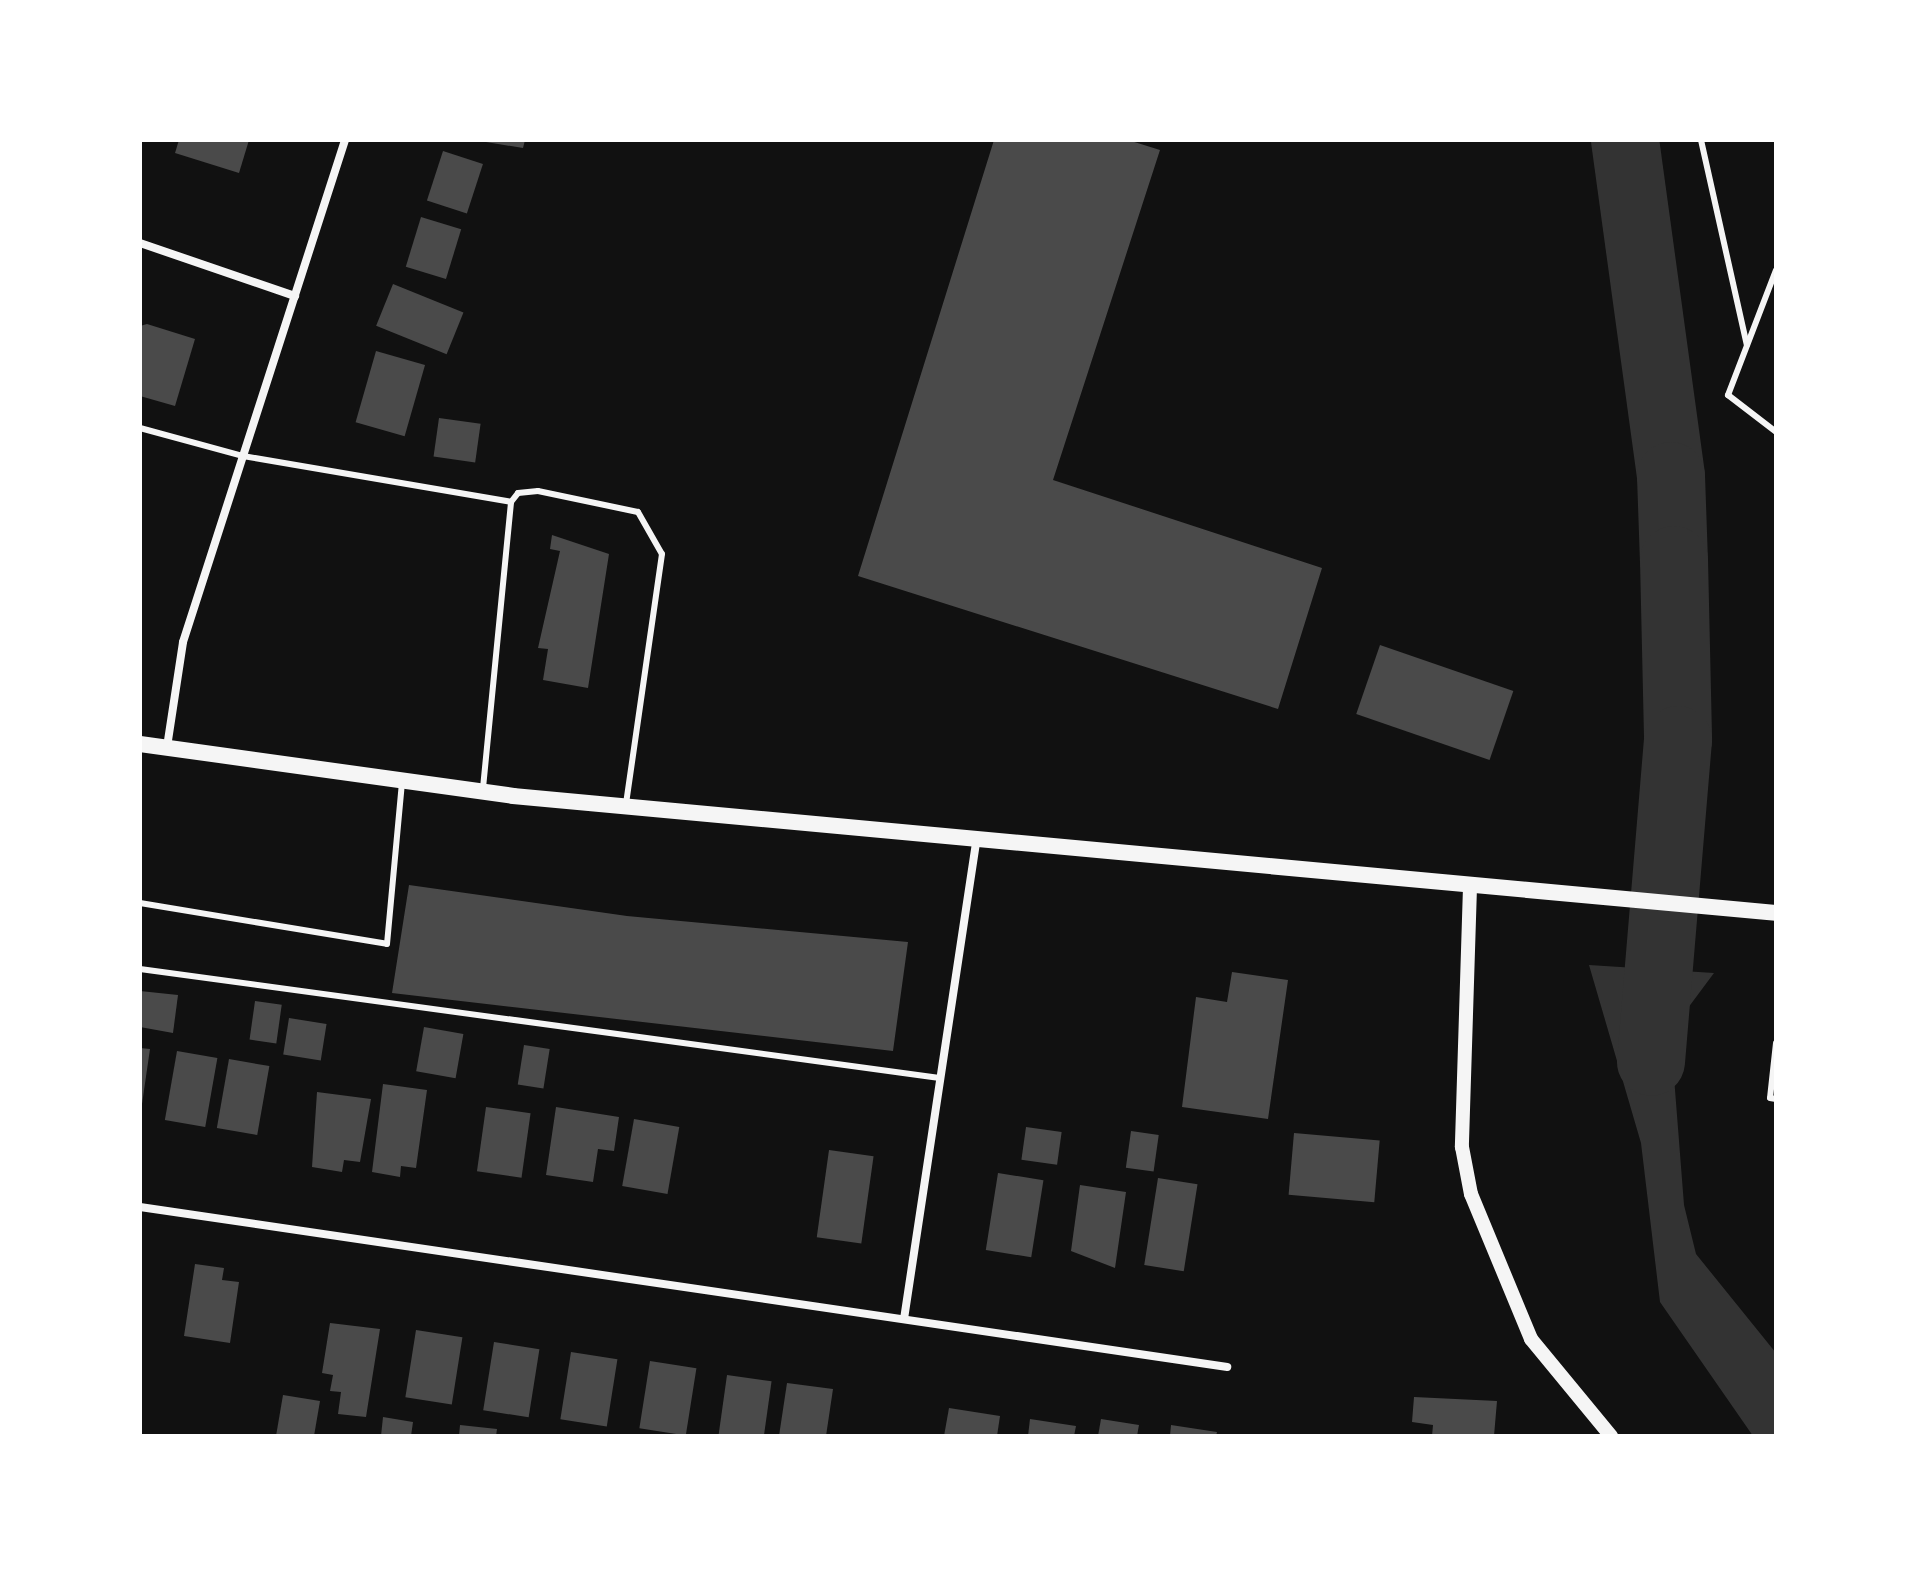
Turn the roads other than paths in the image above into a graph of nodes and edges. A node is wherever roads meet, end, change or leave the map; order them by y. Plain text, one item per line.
1 (345, 140) edge
2 (1701, 140) edge
3 (140, 243) edge
4 (1776, 270) edge
5 (295, 296) junction
6 (1747, 345) junction
7 (140, 428) edge
8 (1776, 432) edge
9 (243, 456) junction
10 (511, 502) junction
11 (140, 744) edge
12 (167, 747) junction
13 (402, 781) junction
14 (483, 792) junction
15 (626, 807) junction
16 (976, 843) junction
17 (1470, 887) junction
18 (140, 903) edge
19 (1776, 913) edge
20 (140, 969) edge
21 (1776, 1043) edge
22 (940, 1078) junction
23 (1776, 1099) edge
24 (140, 1207) edge
25 (904, 1319) junction
26 (1227, 1367) dead end
27 (1611, 1436) edge

1 - 5 street
2 - 6 lane
3 - 5 street
4 - 6 lane
5 - 9 street
6 - 8 lane
7 - 9 lane
9 - 10 lane
9 - 12 street
10 - 14 lane
10 - 15 lane
11 - 12 main road
12 - 13 main road
13 - 14 main road
13 - 18 lane
14 - 15 main road
15 - 16 main road
16 - 17 main road
16 - 22 street
17 - 19 main road
17 - 27 street
20 - 22 lane
21 - 23 lane
22 - 25 street
24 - 25 street
25 - 26 street

